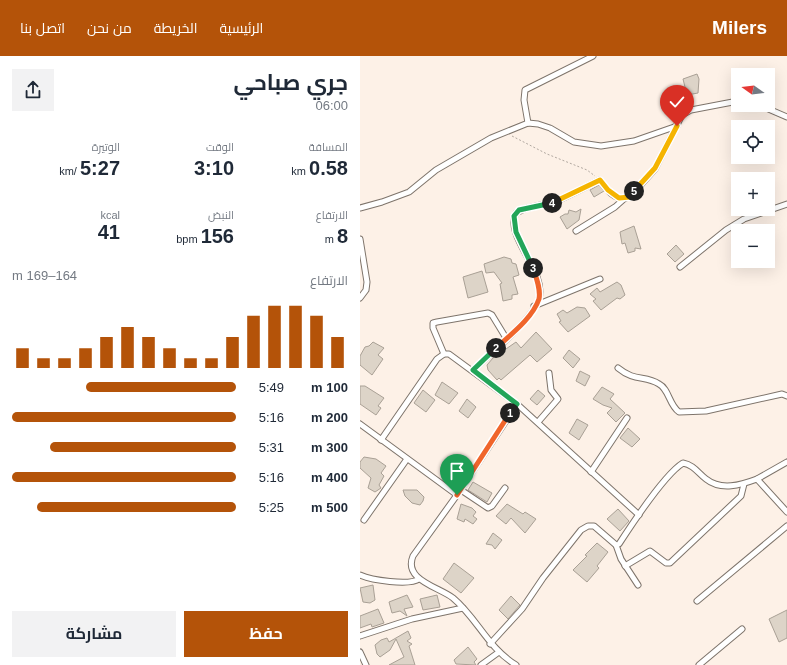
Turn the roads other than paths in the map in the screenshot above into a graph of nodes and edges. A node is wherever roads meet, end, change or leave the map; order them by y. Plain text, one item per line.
1 (593, 56) edge
2 (731, 102) edge
3 (775, 112) edge
4 (787, 117) edge
5 (528, 123) junction
6 (677, 126) junction
7 (624, 199) junction
8 (787, 204) edge
9 (360, 208) edge
10 (576, 231) dead end
11 (360, 239) edge
12 (680, 267) dead end
13 (600, 279) dead end
14 (360, 298) edge
15 (534, 306) junction
16 (506, 338) junction
17 (444, 354) junction
18 (618, 368) dead end
19 (473, 370) junction
20 (549, 373) dead end
21 (787, 396) edge
22 (517, 404) junction
23 (627, 418) dead end
24 (538, 422) junction
25 (360, 424) edge
26 (381, 440) junction
27 (407, 458) junction
28 (787, 462) edge
29 (591, 472) junction
30 (757, 479) junction
31 (744, 484) junction
32 (505, 488) dead end
33 (461, 490) junction
34 (457, 495) junction
35 (787, 512) edge
36 (639, 515) junction
37 (364, 520) dead end
38 (787, 526) edge
39 (616, 545) junction
40 (625, 566) junction
41 (360, 575) edge
42 (419, 579) junction
43 (638, 585) dead end
44 (697, 601) dead end
45 (463, 608) junction
46 (742, 629) dead end
47 (360, 636) edge
48 (490, 644) junction
49 (360, 652) edge
50 (499, 652) junction
51 (366, 665) edge
52 (480, 665) edge
53 (516, 665) edge
54 (699, 665) edge

1 - 5 street
2 - 6 street
3 - 4 street
5 - 6 street
5 - 9 street
6 - 7 street
7 - 10 street
7 - 15 street
8 - 12 street
11 - 14 street
13 - 15 street
15 - 16 street
16 - 17 street
16 - 19 street
17 - 19 street
17 - 26 street
18 - 21 street
19 - 22 street
20 - 24 street
22 - 24 street
22 - 33 street
23 - 29 street
24 - 29 street
25 - 26 street
26 - 27 street
27 - 34 street
27 - 37 street
28 - 30 street
29 - 36 street
30 - 31 street
30 - 35 street
31 - 36 street
31 - 40 street
32 - 33 street
33 - 34 street
34 - 42 street
36 - 39 street
38 - 44 street
39 - 40 street
39 - 48 street
40 - 43 street
41 - 42 street
42 - 45 street
45 - 47 street
45 - 48 street
46 - 54 street
48 - 50 street
49 - 51 street
50 - 52 street
50 - 53 street

